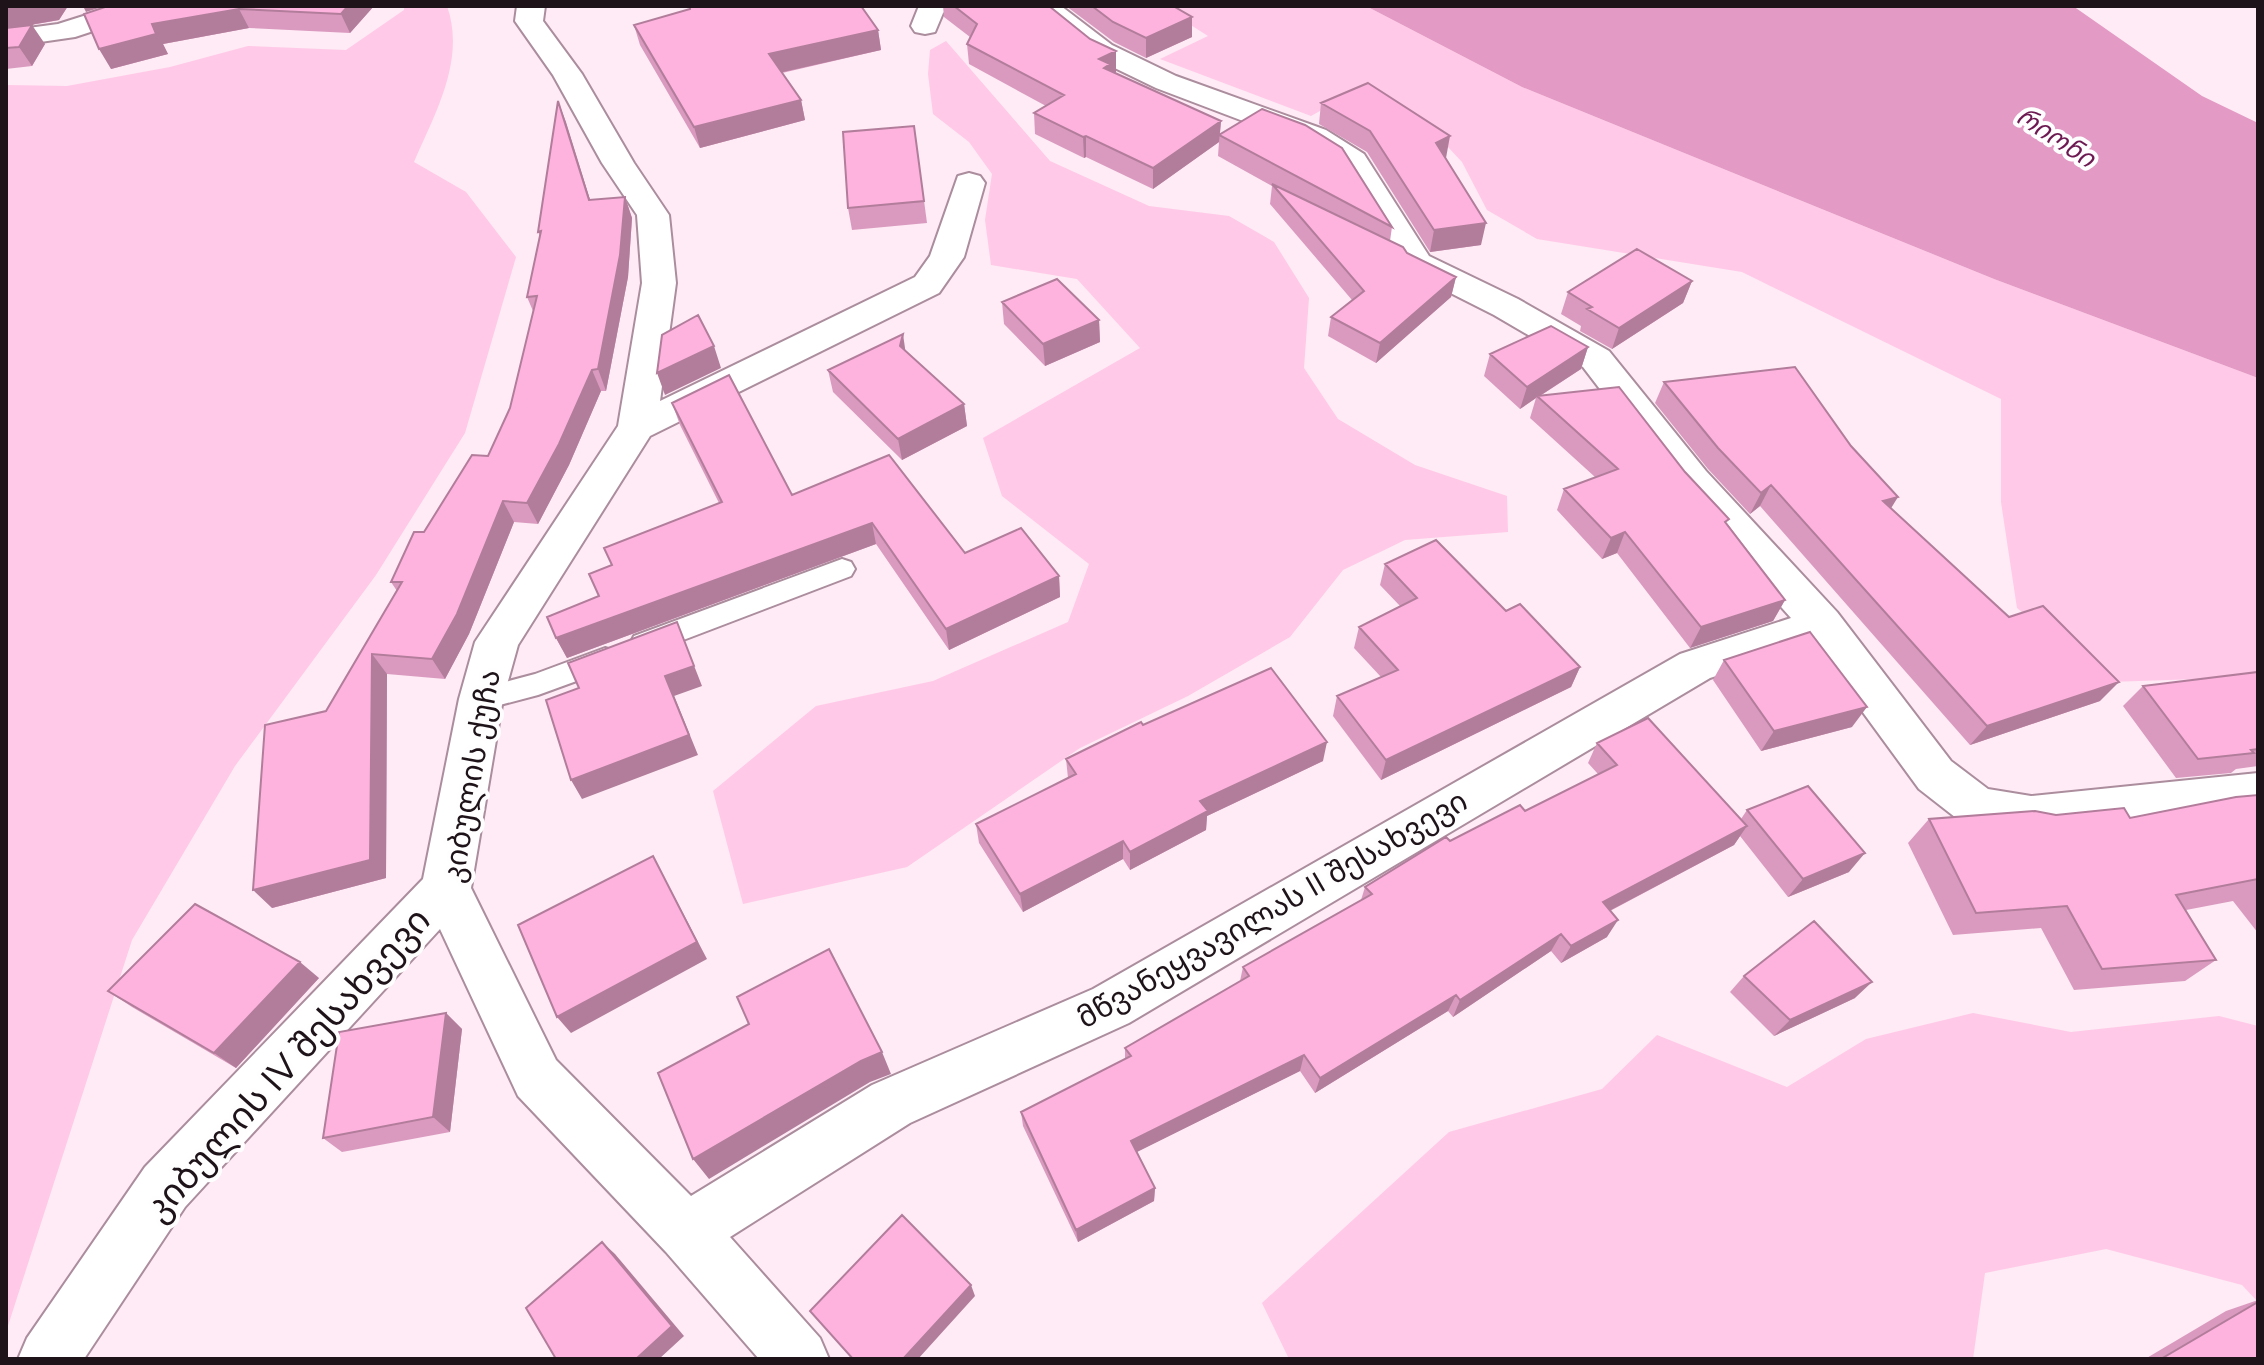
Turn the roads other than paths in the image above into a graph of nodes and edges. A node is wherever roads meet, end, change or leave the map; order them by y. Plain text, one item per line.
1 (141, 6) edge
2 (531, 6) edge
3 (1044, 6) edge
4 (6, 39) edge
5 (969, 183) dead end
6 (637, 427) junction
7 (842, 569) dead end
8 (1822, 624) junction
9 (481, 699) junction
10 (2258, 793) edge
11 (446, 889) junction
12 (686, 1232) junction
13 (48, 1359) edge
14 (799, 1359) edge

1 - 4 street
2 - 6 street, კიბულის ქუჩა
3 - 8 street
5 - 6 street
6 - 9 street, კიბულის ქუჩა
7 - 9 lane
8 - 10 street
8 - 12 street, მწვანეყვავილას II შესახვევი
9 - 11 street, კიბულის ქუჩა
11 - 12 street, კიბულის ქუჩა
11 - 13 street, კიბულის IV შესახვევი
12 - 14 street, კიბულის ქუჩა

